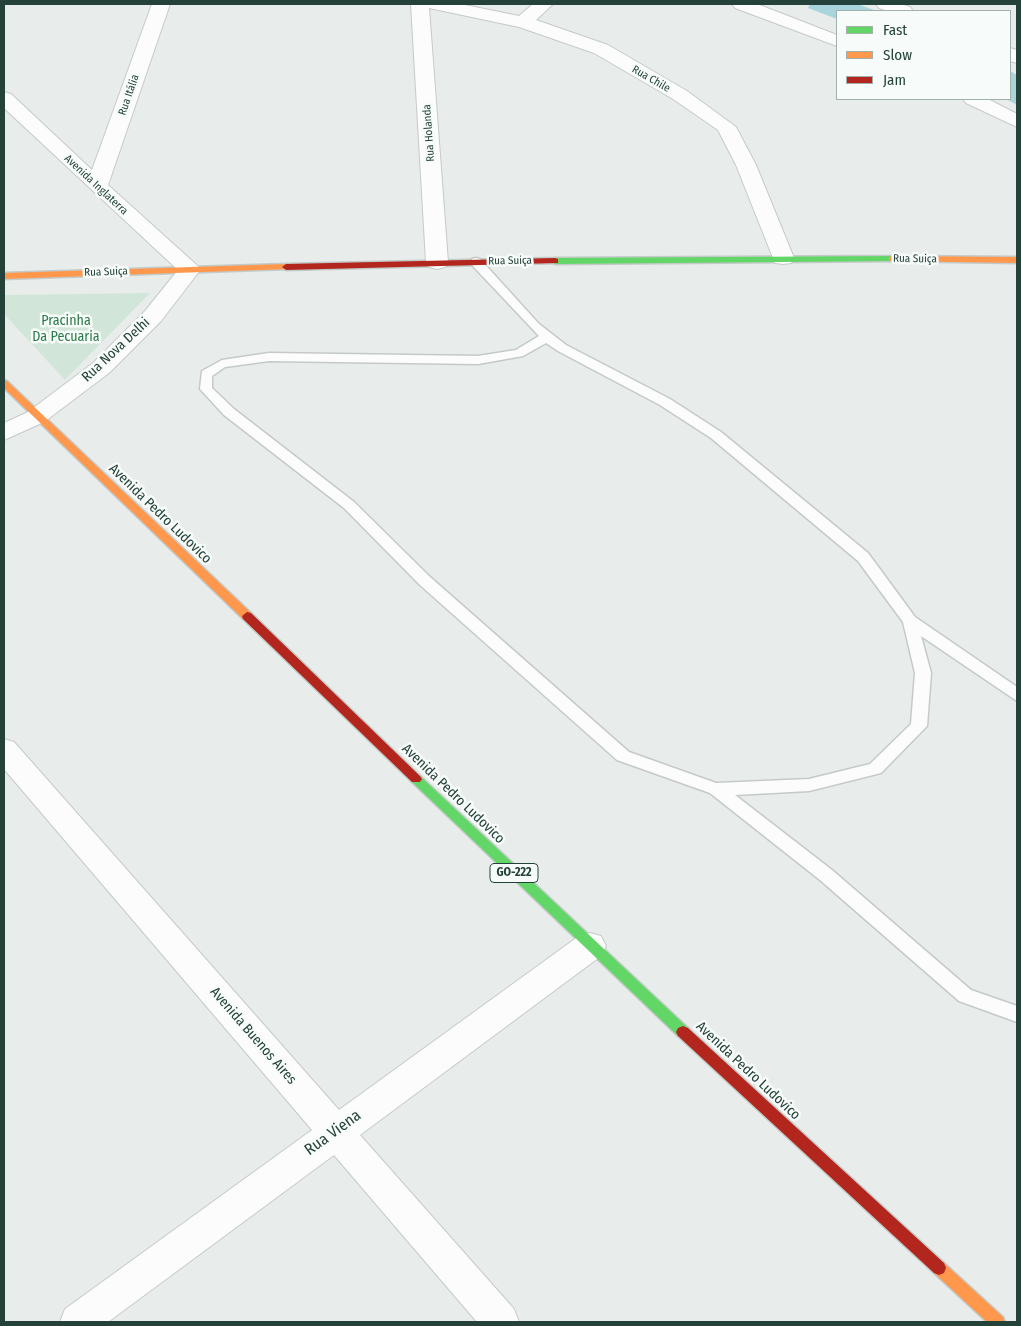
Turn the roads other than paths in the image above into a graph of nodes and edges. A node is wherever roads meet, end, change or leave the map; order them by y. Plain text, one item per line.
1 (161, 4) edge
2 (420, 4) edge
3 (434, 4) edge
4 (544, 4) edge
5 (741, 4) edge
6 (885, 4) edge
7 (901, 10) edge
8 (523, 22) junction
9 (836, 41) edge
10 (4, 98) edge
11 (975, 100) edge
12 (1017, 121) edge
13 (97, 186) junction
14 (783, 258) junction
15 (1017, 260) edge
16 (437, 262) junction
17 (476, 262) junction
18 (190, 269) junction
19 (4, 276) edge
20 (547, 337) junction
21 (4, 383) edge
22 (36, 417) junction
23 (4, 432) edge
24 (910, 620) junction
25 (1017, 694) edge
26 (4, 750) edge
27 (716, 788) junction
28 (590, 946) junction
29 (1017, 1014) edge
30 (336, 1131) junction
31 (78, 1322) edge
32 (501, 1322) edge
33 (998, 1322) edge

1 - 13 street, Rua Itália
2 - 16 street, Rua Holanda
3 - 8 street, Rua Chile
4 - 8 street
5 - 9 street
6 - 7 street
8 - 14 street, Rua Chile
10 - 13 street, Avenida Inglaterra
11 - 12 street
13 - 18 street, Avenida Inglaterra
14 - 15 main road, Rua Suiça
14 - 17 main road, Rua Suiça
16 - 17 main road, Rua Suiça
16 - 18 main road, Rua Suiça
17 - 20 lane
18 - 19 main road, Rua Suiça
18 - 22 street, Rua Nova Delhi
20 - 24 lane
20 - 27 lane
21 - 22 main road, Avenida Pedro Ludovico / GO-222
22 - 23 street, Rua Nova Delhi
22 - 28 main road, Avenida Pedro Ludovico / GO-222
24 - 25 lane
24 - 27 lane
26 - 30 street, Avenida Buenos Aires
27 - 29 lane
28 - 30 street, Rua Viena
28 - 33 main road, Avenida Pedro Ludovico / GO-222
30 - 31 street, Rua Viena
30 - 32 street, Avenida Buenos Aires

